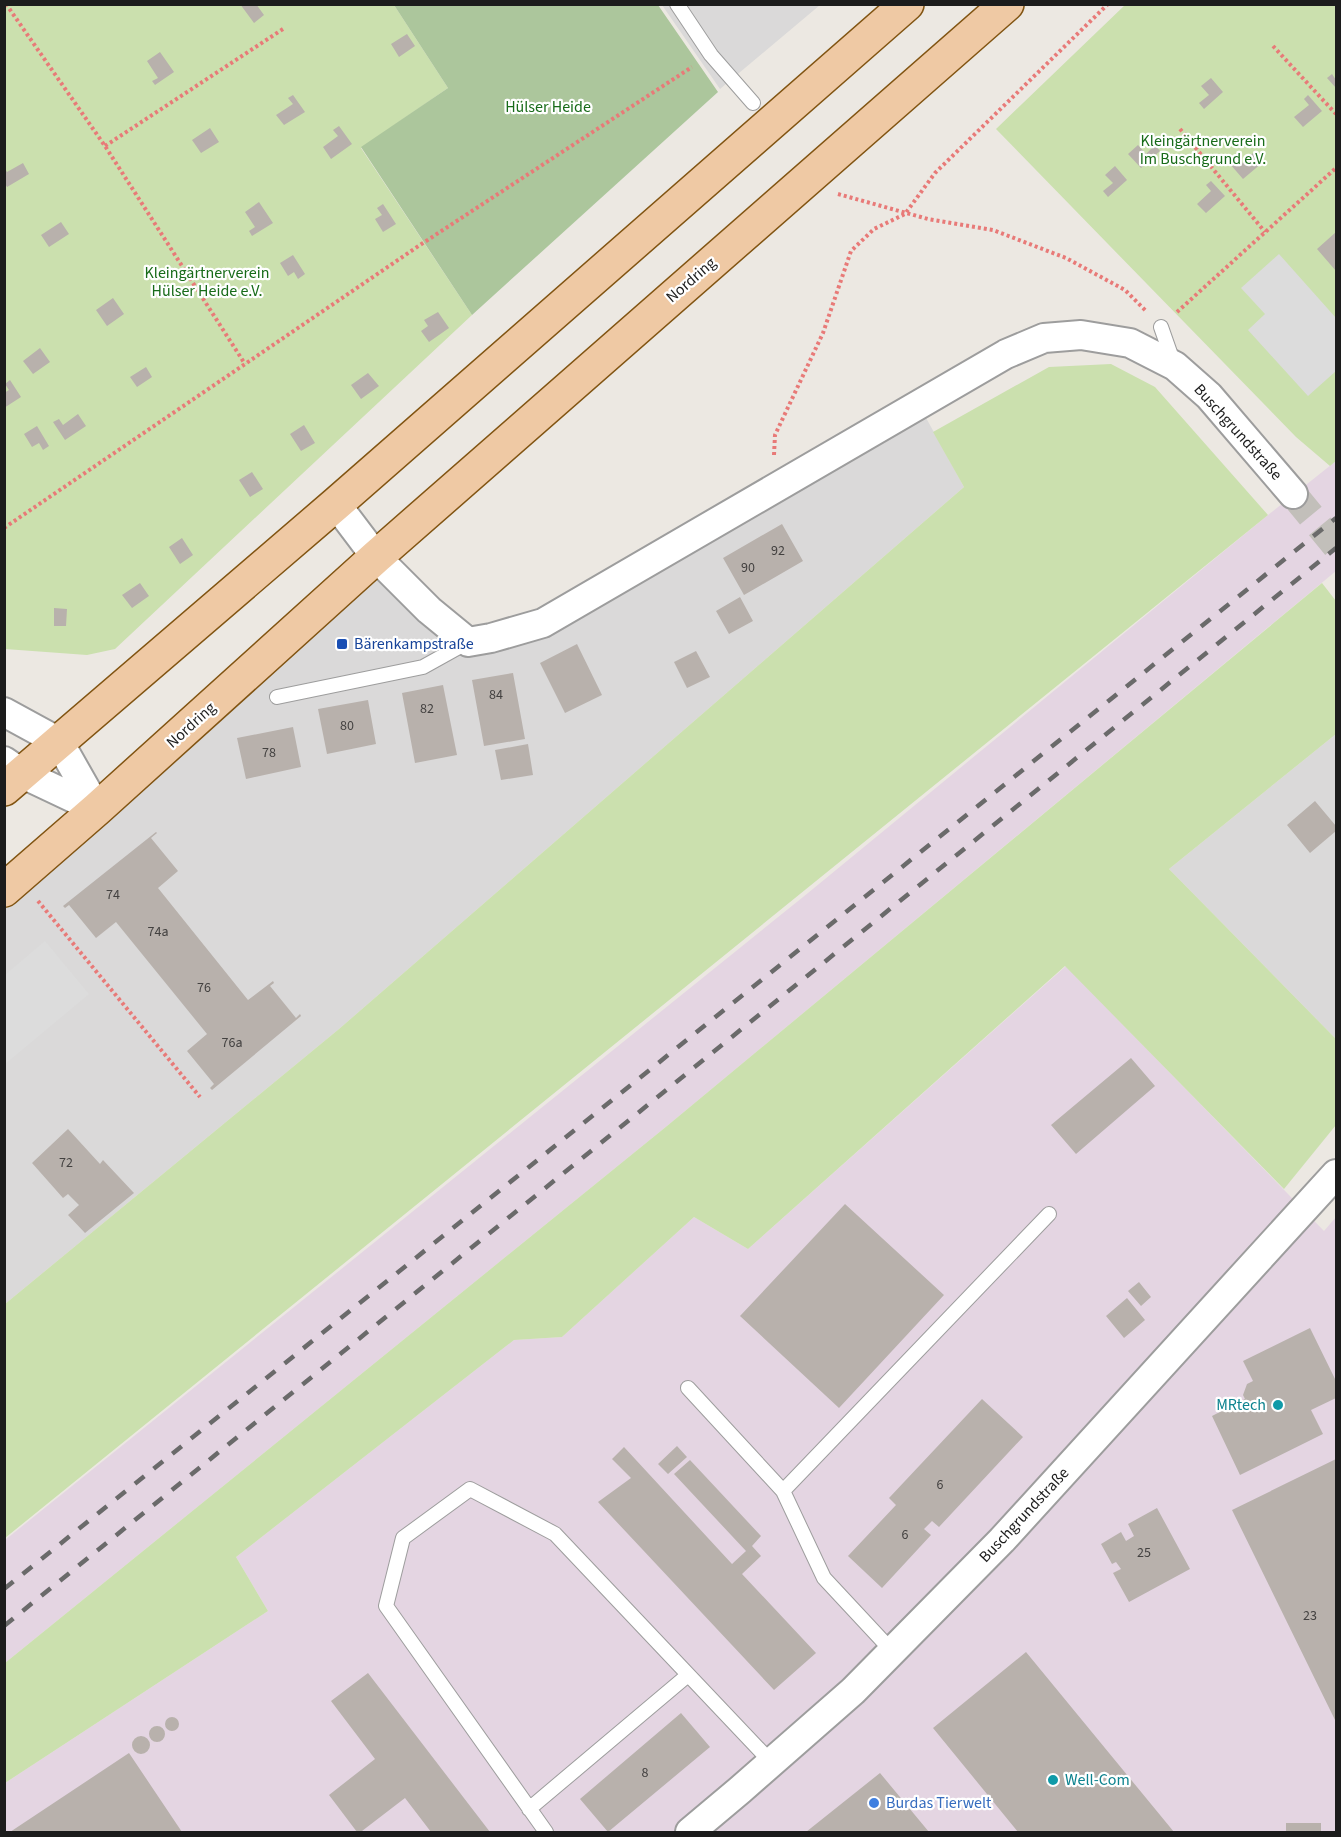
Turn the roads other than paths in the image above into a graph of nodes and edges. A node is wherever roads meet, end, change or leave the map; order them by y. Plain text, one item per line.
1 (677, 4) edge
2 (908, 4) edge
3 (1007, 4) edge
4 (753, 102) dead end
5 (1161, 327) road end
6 (1175, 366) junction
7 (1293, 494) tunnel mouth
8 (336, 504) junction
9 (376, 557) junction
10 (468, 642) junction
11 (277, 697) dead end
12 (4, 712) edge
13 (59, 742) junction
14 (11, 774) edge
15 (97, 809) junction
16 (12, 883) edge
17 (1336, 1174) edge
18 (1048, 1214) dead end
19 (688, 1388) dead end
20 (783, 1491) junction
21 (892, 1651) junction
22 (688, 1675) junction
23 (771, 1762) junction
24 (529, 1809) junction
25 (546, 1833) edge
26 (690, 1833) edge

1 - 4 lane
2 - 8 main road
3 - 9 main road, Nordring
5 - 6 lane
6 - 7 street, Buschgrundstraße
6 - 10 street, Buschgrundstraße
8 - 9 street
8 - 13 main road
9 - 10 street
9 - 15 main road, Nordring
10 - 11 lane
12 - 13 street
13 - 14 main road
13 - 15 street
14 - 15 street
15 - 16 main road, Nordring
17 - 21 street, Buschgrundstraße
18 - 20 lane
19 - 20 lane
20 - 21 lane
21 - 23 street, Buschgrundstraße
22 - 23 lane
22 - 24 lane
22 - 24 lane
23 - 26 street, Buschgrundstraße
24 - 25 lane

